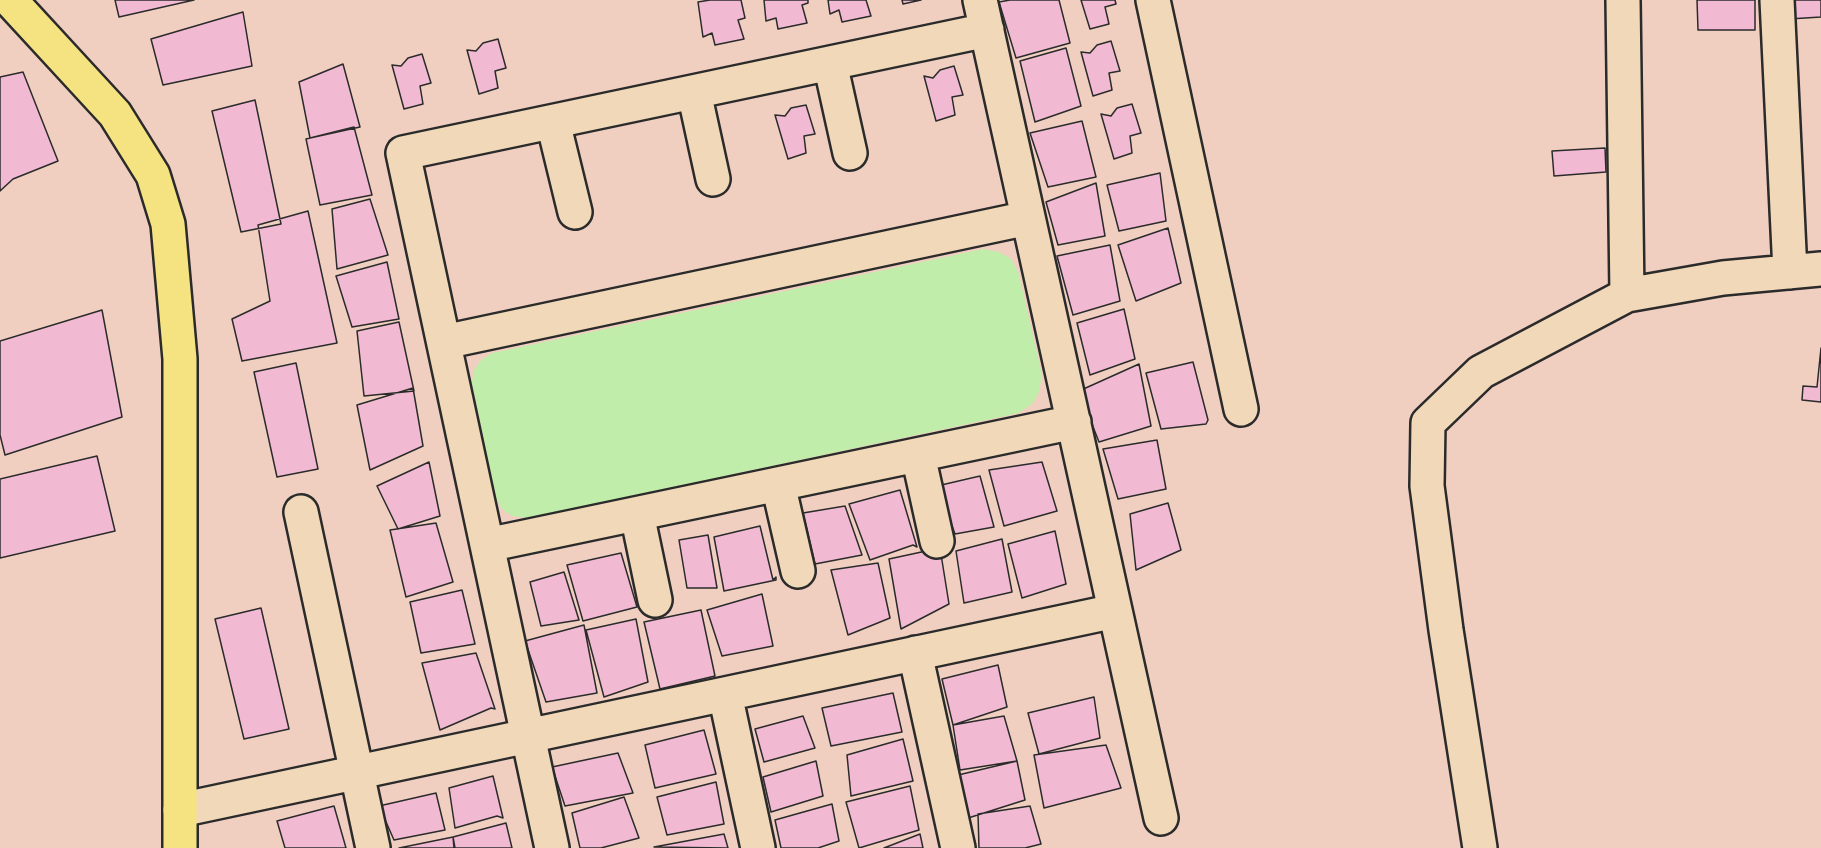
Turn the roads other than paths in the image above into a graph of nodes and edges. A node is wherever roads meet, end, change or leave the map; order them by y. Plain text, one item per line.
1 (10, 0) edge
2 (1153, 0) edge
3 (1623, 0) edge
4 (1777, 0) edge
5 (984, 15) edge
6 (830, 63) junction
7 (694, 92) junction
8 (553, 122) junction
9 (849, 153) dead end
10 (713, 179) dead end
11 (575, 212) dead end
12 (1028, 218) junction
13 (1805, 271) edge
14 (1627, 295) junction
15 (444, 342) junction
16 (1241, 409) dead end
17 (1074, 422) junction
18 (918, 455) junction
19 (778, 484) junction
20 (301, 512) dead end
21 (637, 514) junction
22 (937, 541) dead end
23 (487, 545) junction
24 (798, 571) dead end
25 (655, 600) dead end
26 (1115, 611) junction
27 (915, 653) junction
28 (725, 694) junction
29 (528, 736) junction
30 (357, 773) junction
31 (180, 810) junction
32 (1161, 818) dead end
33 (180, 848) edge
34 (373, 848) edge
35 (552, 848) edge
36 (758, 848) edge
37 (958, 848) edge
38 (1480, 848) edge

1 - 31 main road
2 - 16 street
3 - 14 street
4 - 13 street
5 - 6 street
5 - 12 street
6 - 7 street
6 - 9 street
7 - 8 street
7 - 10 street
8 - 11 street
8 - 15 street
12 - 15 street
12 - 17 street
13 - 14 street
14 - 38 street
15 - 23 street
17 - 18 street
17 - 26 street
18 - 19 street
18 - 22 street
19 - 21 street
19 - 24 street
20 - 30 street
21 - 23 street
21 - 25 street
23 - 29 street
26 - 27 street
26 - 32 street
27 - 28 street
27 - 37 street
28 - 29 street
28 - 36 street
29 - 30 street
29 - 35 street
30 - 31 street
30 - 34 street
31 - 33 main road

